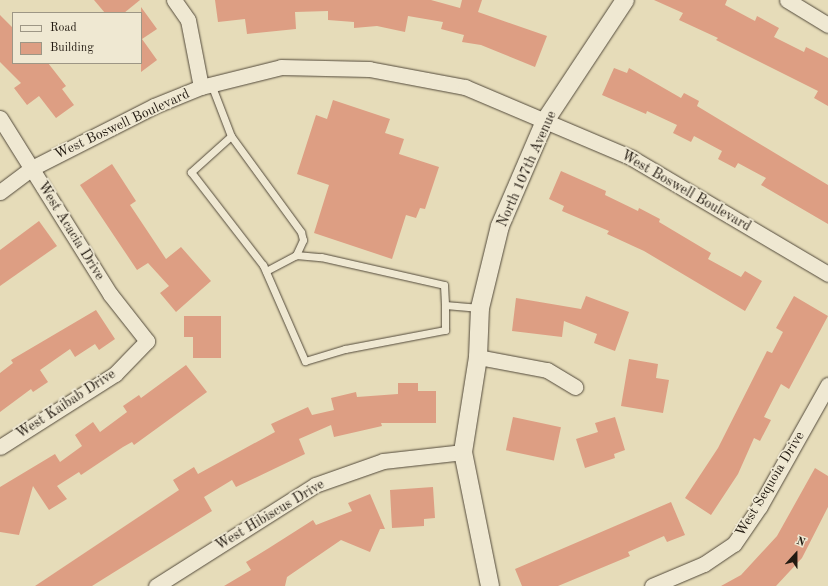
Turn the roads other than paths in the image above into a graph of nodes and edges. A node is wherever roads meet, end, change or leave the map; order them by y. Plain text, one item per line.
1 (174, 0) edge
2 (626, 0) edge
3 (787, 0) edge
4 (828, 25) edge
5 (206, 86) junction
6 (0, 118) edge
7 (545, 121) junction
8 (232, 136) junction
9 (32, 168) junction
10 (0, 192) edge
11 (296, 255) junction
12 (266, 271) junction
13 (828, 274) edge
14 (445, 306) junction
15 (480, 308) junction
16 (147, 341) joint
17 (478, 357) junction
18 (828, 385) edge
19 (575, 387) dead end
20 (0, 447) edge
21 (463, 452) junction
22 (156, 586) edge
23 (490, 586) edge
24 (652, 586) edge

1 - 5 street
2 - 7 street, North 107th Avenue
3 - 4 street
5 - 7 street, West Boswell Boulevard
5 - 8 lane
5 - 9 street, West Boswell Boulevard
6 - 9 street, West Acacia Drive
7 - 13 street, West Boswell Boulevard
7 - 15 street, North 107th Avenue
8 - 11 lane
8 - 12 lane
9 - 10 street, West Boswell Boulevard
9 - 16 street, West Acacia Drive
11 - 12 lane
11 - 14 lane
12 - 14 lane
14 - 15 lane
15 - 17 street, North 107th Avenue
16 - 20 street, West Kaibab Drive
17 - 19 street
17 - 21 street, North 107th Avenue
18 - 24 street, West Sequoia Drive
21 - 22 street, West Hibiscus Drive
21 - 23 street, North 107th Avenue

